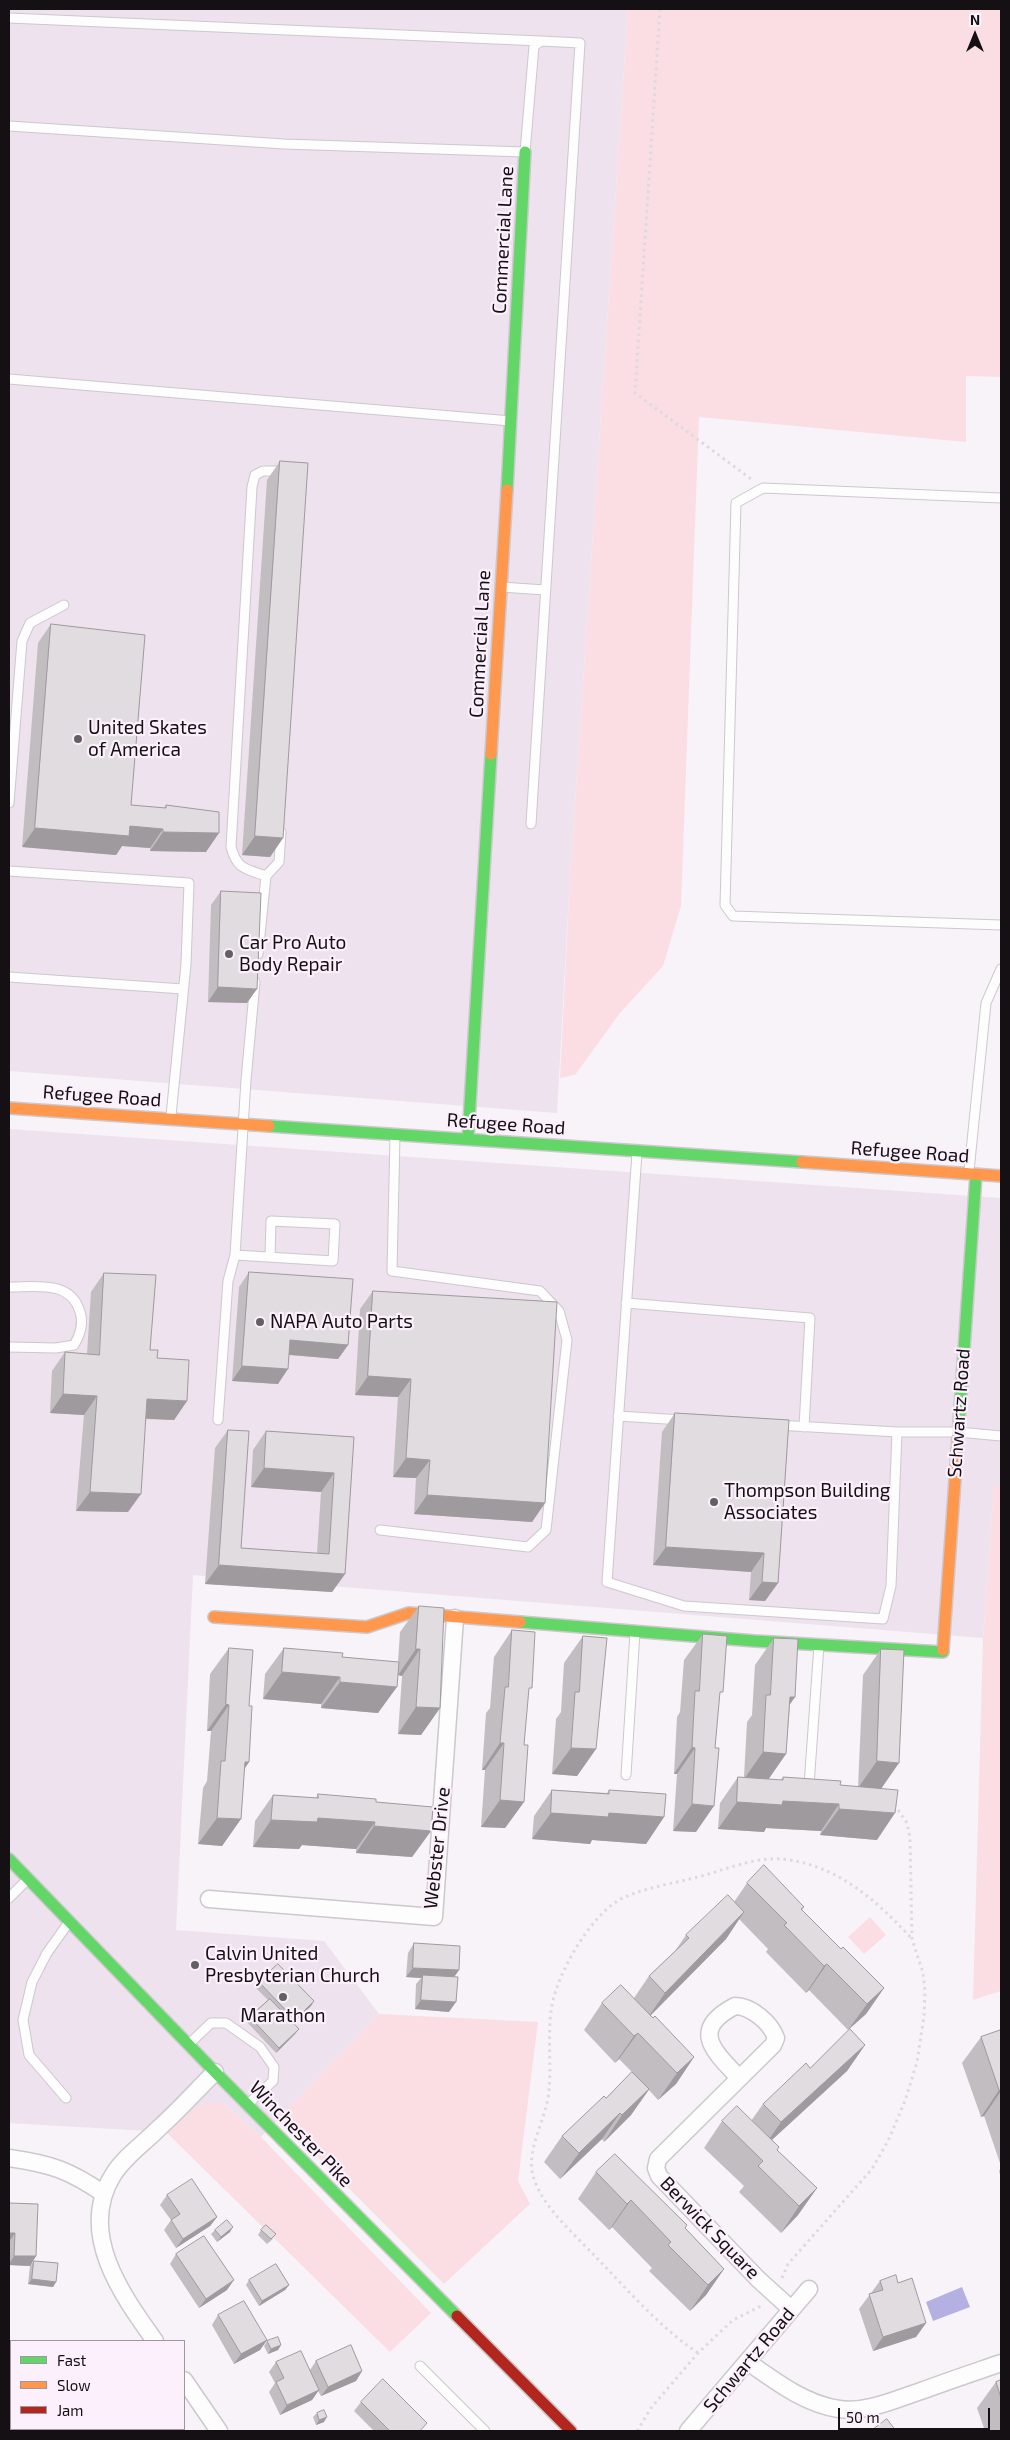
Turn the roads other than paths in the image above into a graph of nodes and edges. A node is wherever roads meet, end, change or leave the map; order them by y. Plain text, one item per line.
1 (9, 18) edge
2 (541, 41) junction
3 (9, 126) edge
4 (525, 152) junction
5 (9, 379) edge
6 (511, 421) junction
7 (292, 472) edge
8 (1001, 498) edge
9 (501, 587) junction
10 (545, 590) junction
11 (64, 605) dead end
12 (9, 803) edge
13 (282, 822) edge
14 (531, 824) dead end
15 (9, 871) edge
16 (266, 876) junction
17 (1001, 925) edge
18 (257, 964) edge
19 (1001, 969) edge
20 (256, 974) edge
21 (9, 977) edge
22 (183, 989) junction
23 (9, 1108) edge
24 (171, 1118) junction
25 (244, 1123) junction
26 (395, 1134) junction
27 (468, 1138) junction
28 (637, 1150) junction
29 (973, 1174) junction
30 (1001, 1176) edge
31 (235, 1255) junction
32 (270, 1257) junction
33 (9, 1286) edge
34 (626, 1303) junction
35 (9, 1347) edge
36 (618, 1416) junction
37 (218, 1420) dead end
38 (694, 1420) edge
39 (766, 1424) edge
40 (804, 1426) junction
41 (897, 1432) junction
42 (958, 1432) junction
43 (1001, 1436) edge
44 (380, 1530) dead end
45 (214, 1617) dead end
46 (455, 1618) junction
47 (635, 1632) junction
48 (819, 1645) junction
49 (626, 1775) dead end
50 (809, 1785) edge
51 (9, 1859) edge
52 (28, 1878) junction
53 (9, 1898) edge
54 (209, 1899) dead end
55 (69, 1921) junction
56 (189, 2044) junction
57 (215, 2072) junction
58 (739, 2078) junction
59 (66, 2098) dead end
60 (248, 2104) junction
61 (9, 2158) edge
62 (104, 2194) junction
63 (810, 2289) dead end
64 (791, 2309) junction
65 (155, 2340) edge
66 (748, 2362) junction
67 (1001, 2363) edge
68 (420, 2366) dead end
69 (185, 2381) edge
70 (219, 2431) edge
71 (485, 2431) edge
72 (570, 2431) edge
73 (688, 2431) edge

1 - 2 lane
2 - 4 lane
2 - 10 lane
3 - 4 lane
4 - 6 street, Commercial Lane
5 - 6 lane
6 - 9 street, Commercial Lane
7 - 16 lane
8 - 17 lane
9 - 10 lane
9 - 27 street, Commercial Lane
10 - 14 lane
11 - 12 lane
13 - 16 lane
15 - 22 lane
16 - 18 lane
19 - 29 lane
20 - 25 lane
21 - 22 lane
22 - 24 lane
23 - 24 street, Refugee Road
24 - 25 street, Refugee Road
25 - 26 street, Refugee Road
25 - 31 lane
26 - 27 street, Refugee Road
26 - 44 lane
27 - 28 street, Refugee Road
28 - 29 street, Refugee Road
28 - 34 lane
29 - 30 street, Refugee Road
29 - 42 street, Schwartz Road
31 - 32 lane
31 - 37 lane
32 - 32 lane
33 - 35 lane
34 - 36 lane
34 - 40 lane
36 - 38 lane
36 - 41 lane
39 - 40 lane
40 - 41 lane
41 - 42 lane
42 - 43 lane
42 - 48 street, Schwartz Road
45 - 46 street
46 - 47 street
46 - 54 street, Webster Drive
47 - 48 street
47 - 49 lane
48 - 50 lane
51 - 52 street, Winchester Pike
52 - 53 lane
52 - 55 street, Winchester Pike
55 - 56 street, Winchester Pike
55 - 59 lane
56 - 57 street, Winchester Pike
56 - 60 lane
57 - 60 street, Winchester Pike
57 - 62 street
58 - 58 street, Berwick Square
58 - 64 street, Berwick Square
60 - 72 street, Winchester Pike
61 - 62 street
62 - 65 street
63 - 64 street, Schwartz Road
64 - 66 street, Schwartz Road
66 - 67 street
66 - 73 street, Schwartz Road
68 - 71 lane
69 - 70 street

